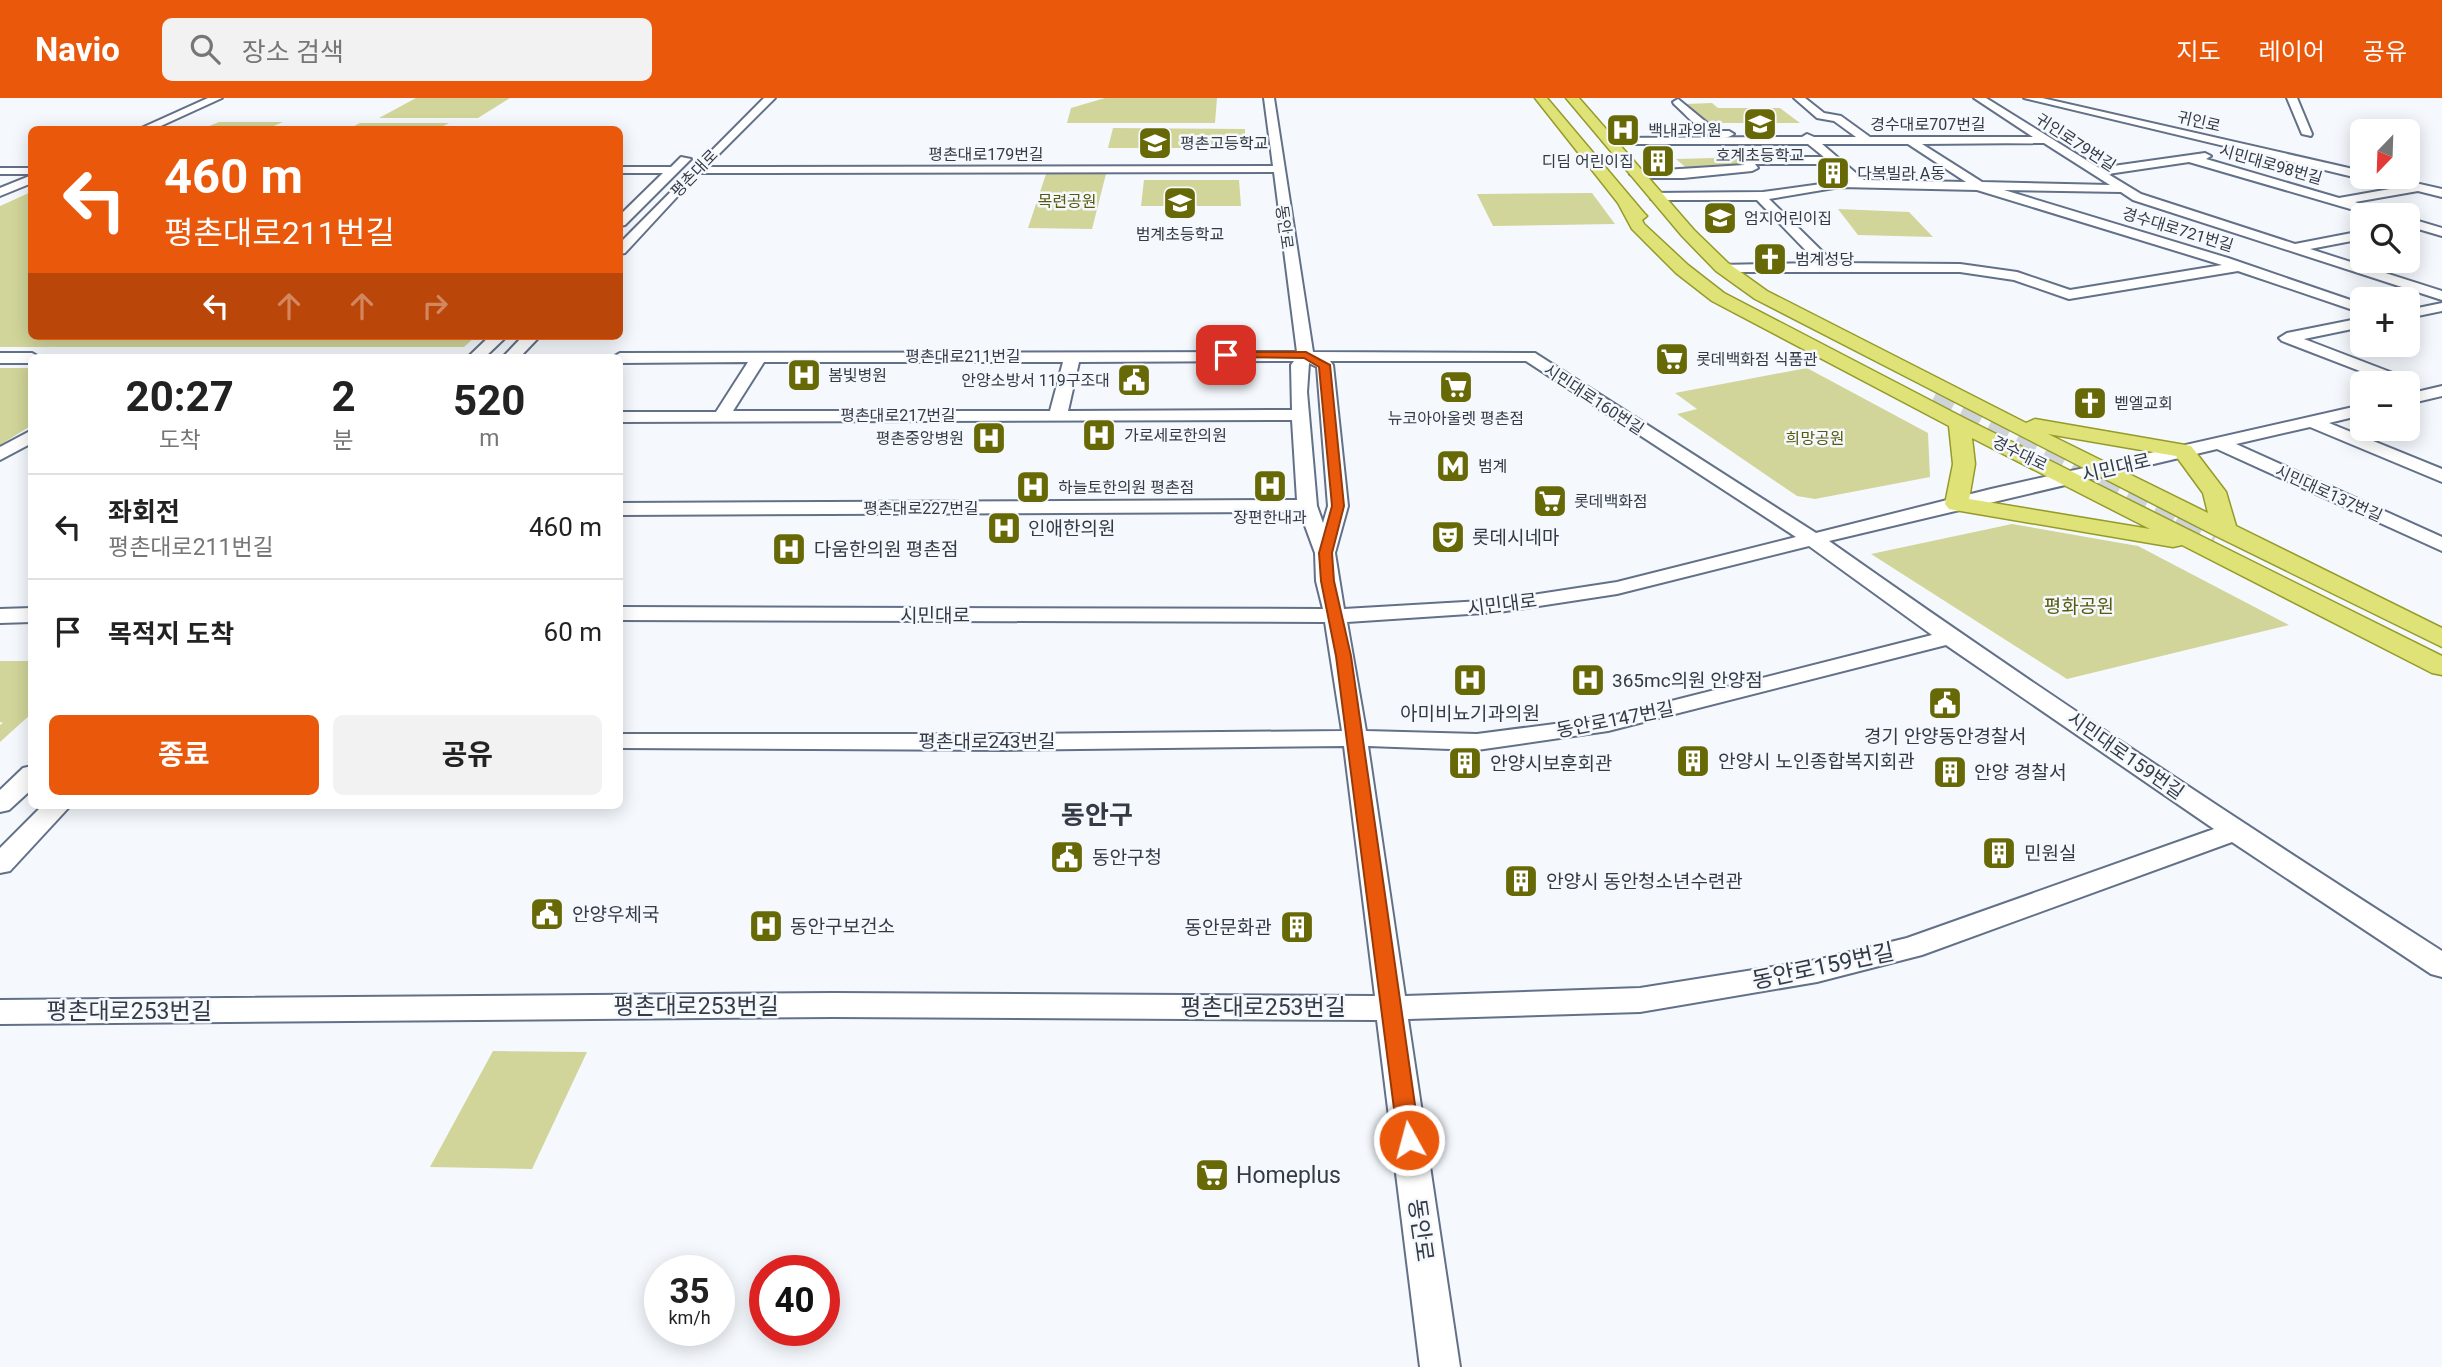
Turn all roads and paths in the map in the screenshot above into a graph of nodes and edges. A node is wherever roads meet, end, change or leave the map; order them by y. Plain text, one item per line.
1 (217, 98) edge
2 (770, 98) edge
3 (1269, 98) edge
4 (1541, 98) edge
5 (1572, 98) edge
6 (1800, 98) edge
7 (1979, 98) edge
8 (2029, 98) edge
9 (2292, 98) edge
10 (1678, 102) dead end
11 (2010, 118) junction
12 (2036, 119) dead end
13 (2062, 119) dead end
14 (2126, 120) junction
15 (151, 126) edge
16 (2307, 134) dead end
17 (1908, 139) junction
18 (2044, 139) junction
19 (1811, 140) junction
20 (1867, 140) junction
21 (1608, 141) junction
22 (2250, 149) junction
23 (690, 155) dead end
24 (2189, 158) junction
25 (1835, 161) junction
26 (1277, 169) junction
27 (623, 170) edge
28 (674, 170) junction
29 (696, 170) junction
30 (0, 171) edge
31 (28, 171) edge
32 (2095, 172) junction
33 (2350, 172) edge
34 (1636, 174) junction
35 (28, 180) edge
36 (1862, 184) junction
37 (1981, 187) junction
38 (2121, 189) junction
39 (2411, 189) edge
40 (2420, 189) edge
41 (0, 192) edge
42 (2442, 194) edge
43 (1760, 196) junction
44 (1658, 199) junction
45 (1625, 202) junction
46 (2338, 202) junction
47 (2350, 205) edge
48 (623, 219) edge
49 (2442, 221) edge
50 (2420, 224) edge
51 (2420, 227) edge
52 (2442, 232) edge
53 (2350, 237) edge
54 (623, 247) edge
55 (2293, 248) junction
56 (2248, 259) junction
57 (1830, 267) junction
58 (1724, 268) junction
59 (2442, 296) edge
60 (2350, 304) edge
61 (2442, 307) edge
62 (2420, 312) edge
63 (2350, 325) edge
64 (495, 340) edge
65 (528, 340) edge
66 (479, 354) edge
67 (514, 354) edge
68 (1306, 355) junction
69 (1072, 356) junction
70 (760, 357) junction
71 (0, 358) edge
72 (28, 358) edge
73 (623, 358) edge
74 (2373, 371) edge
75 (2420, 387) edge
76 (2437, 392) edge
77 (2350, 413) edge
78 (1058, 415) junction
79 (1302, 415) junction
80 (722, 416) junction
81 (623, 417) edge
82 (2000, 418) junction
83 (2312, 422) junction
84 (1959, 423) junction
85 (28, 438) edge
86 (2217, 442) junction
87 (2183, 451) junction
88 (0, 455) edge
89 (2105, 470) junction
90 (2442, 476) edge
91 (2070, 478) junction
92 (1957, 504) junction
93 (1307, 506) junction
94 (623, 509) edge
95 (2225, 531) junction
96 (1812, 539) junction
97 (2201, 544) junction
98 (2442, 545) edge
99 (1325, 553) junction
100 (623, 614) edge
101 (0, 615) edge
102 (28, 615) edge
103 (1335, 615) junction
104 (1951, 637) junction
105 (2442, 639) edge
106 (2442, 648) edge
107 (2442, 659) edge
108 (2442, 667) edge
109 (1355, 738) junction
110 (623, 741) edge
111 (28, 778) edge
112 (0, 804) edge
113 (54, 809) edge
114 (2235, 831) junction
115 (0, 864) edge
116 (2442, 966) edge
117 (1392, 1008) junction
118 (0, 1012) edge
119 (1440, 1367) edge

1 - 15 street
2 - 29 street, 평촌대로
3 - 26 street, 동안로
4 - 45 main road, 경수대로
5 - 21 main road, 경수대로
6 - 20 street
7 - 11 street, 귀인로79번길
8 - 14 street, 귀인로
9 - 16 street
10 - 19 street
11 - 12 street
11 - 18 street, 귀인로79번길
13 - 14 street
14 - 22 street, 귀인로
17 - 18 street, 경수대로707번길
17 - 20 street, 경수대로707번길
17 - 37 street
18 - 32 street, 귀인로79번길
19 - 20 street, 경수대로707번길
19 - 21 street, 경수대로707번길
19 - 25 street
21 - 34 main road, 경수대로
22 - 24 street
22 - 33 street, 귀인로
23 - 28 street, 평촌대로
24 - 32 street
24 - 46 street, 시민대로98번길
25 - 34 street
25 - 36 street
26 - 29 street, 평촌대로179번길
26 - 68 street, 동안로
27 - 28 street
28 - 48 street, 평촌대로
29 - 54 street, 평촌대로
30 - 31 street
32 - 38 street, 귀인로79번길
34 - 44 main road, 경수대로
35 - 41 street
36 - 37 street, 경수대로721번길
36 - 43 street, 경수대로721번길
37 - 38 street, 경수대로721번길
37 - 56 street, 경수대로721번길
38 - 55 street
39 - 46 street
40 - 42 street
43 - 44 street, 경수대로721번길
43 - 57 street
44 - 45 main road, 경수대로
44 - 58 main road, 경수대로
45 - 84 main road, 경수대로
46 - 47 street, 시민대로98번길
49 - 50 street
51 - 52 street
53 - 55 street
55 - 56 street
55 - 59 street
56 - 57 street
56 - 60 street, 경수대로721번길
57 - 58 street
58 - 82 main road, 경수대로
61 - 62 street
63 - 74 street
64 - 66 street
65 - 67 street
68 - 69 street, 평촌대로211번길
68 - 79 street, 동안로
68 - 96 street, 시민대로160번길
68 - 99 street, 동안로
69 - 70 street, 평촌대로211번길
69 - 78 street
70 - 73 street, 평촌대로211번길
70 - 80 street
71 - 72 street
75 - 76 street
77 - 83 street, 시민대로
78 - 79 street, 평촌대로217번길
78 - 80 street, 평촌대로217번길
79 - 93 street, 동안로
80 - 81 street, 평촌대로217번길
82 - 87 main road
82 - 89 main road, 경수대로
83 - 86 street, 시민대로
83 - 90 street
84 - 91 main road, 경수대로
84 - 92 main road
85 - 88 street
86 - 87 street, 시민대로
86 - 98 street, 시민대로137번길
87 - 89 street, 시민대로
87 - 95 main road
89 - 91 street, 시민대로
89 - 95 main road, 경수대로
91 - 92 street, 시민대로
91 - 97 main road, 경수대로
92 - 96 street, 시민대로
92 - 97 main road
93 - 94 street, 평촌대로227번길
93 - 99 street, 동안로
95 - 105 main road, 경수대로
96 - 103 street, 시민대로
96 - 104 street, 시민대로159번길
97 - 108 main road, 경수대로
99 - 103 street, 동안로
100 - 103 street, 시민대로
101 - 102 street
103 - 109 street, 동안로
104 - 109 street, 동안로147번길
104 - 114 street, 시민대로159번길
106 - 107 main road
109 - 110 street, 평촌대로243번길
109 - 117 street, 동안로
111 - 112 street
113 - 115 street
114 - 116 street, 시민대로159번길
114 - 117 street, 동안로159번길
117 - 118 street, 평촌대로253번길
117 - 119 street, 동안로

